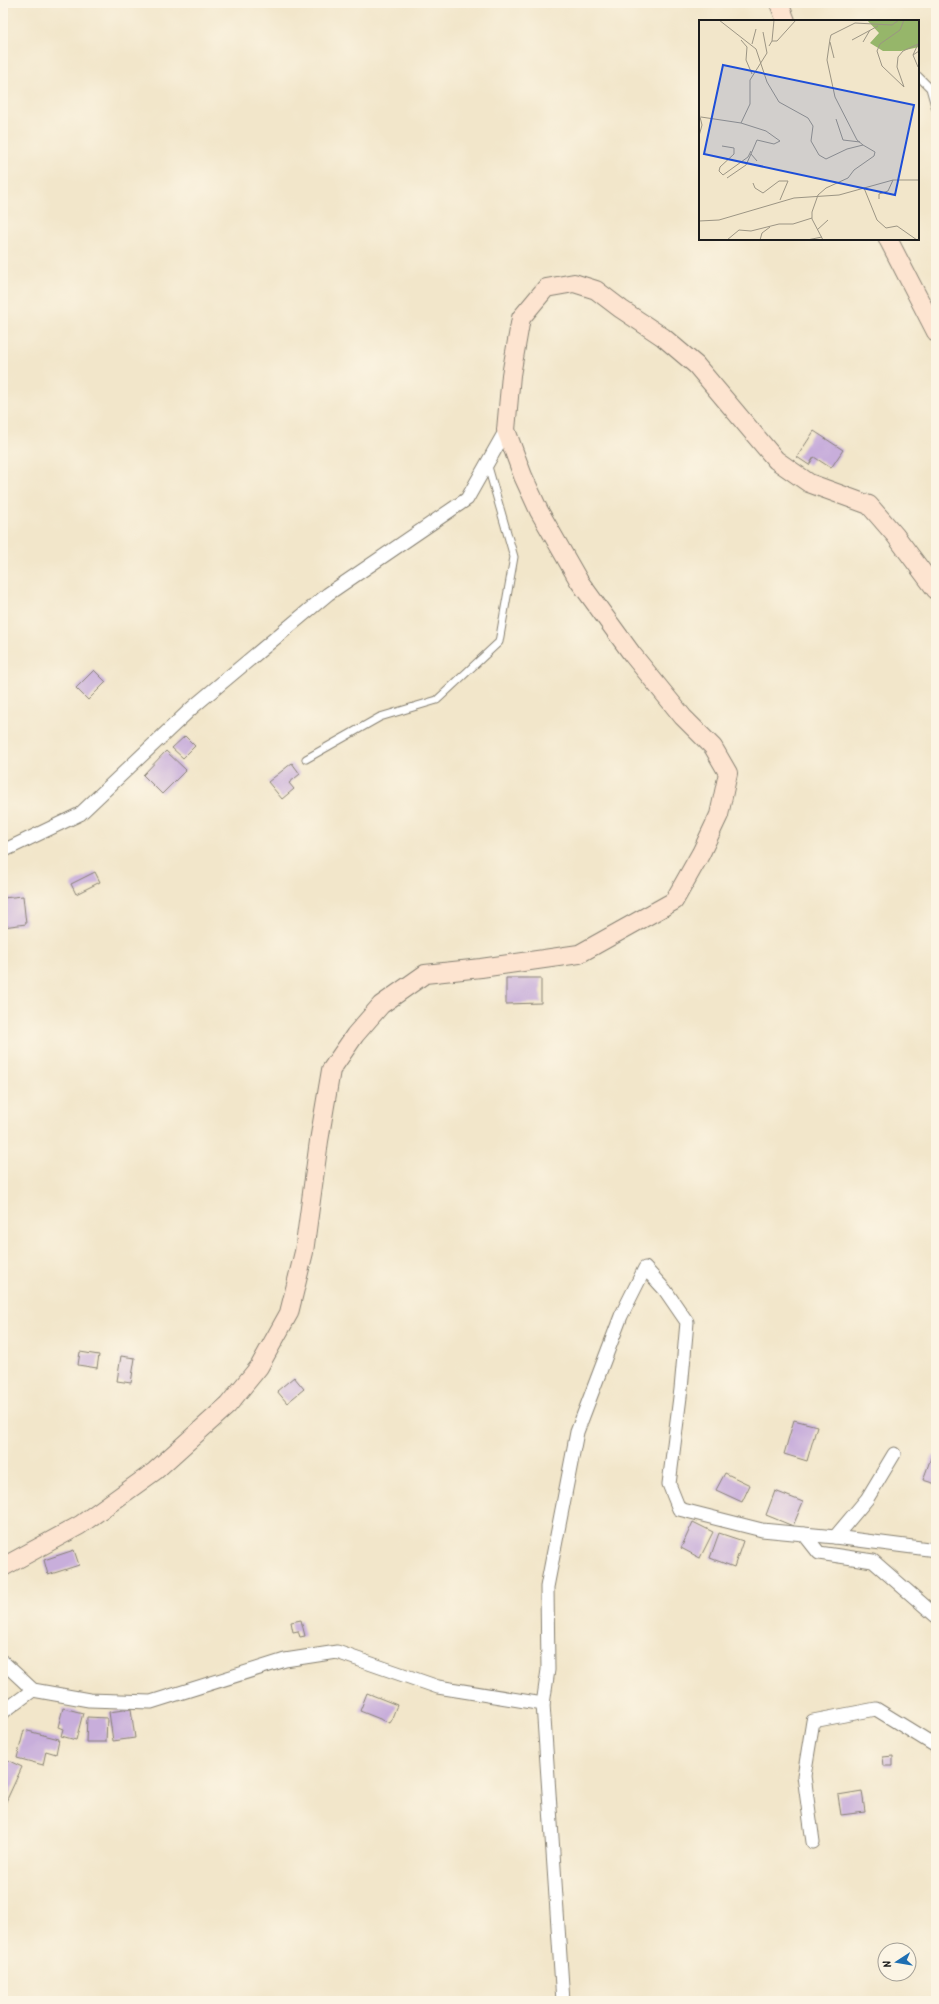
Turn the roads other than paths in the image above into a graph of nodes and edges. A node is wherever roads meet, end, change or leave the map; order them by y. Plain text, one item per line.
1 (779, 3) edge
2 (786, 20) edge
3 (919, 77) edge
4 (936, 109) edge
5 (889, 240) edge
6 (935, 329) edge
7 (506, 430) junction
8 (487, 463) junction
9 (936, 590) edge
10 (306, 759) dead end
11 (3, 851) edge
12 (894, 1454) dead end
13 (804, 1534) junction
14 (835, 1536) junction
15 (936, 1550) edge
16 (3, 1567) edge
17 (936, 1616) edge
18 (3, 1662) edge
19 (33, 1690) junction
20 (543, 1704) junction
21 (3, 1712) edge
22 (936, 1746) edge
23 (813, 1842) dead end
24 (563, 2001) edge

1 - 2 street
3 - 4 lane
5 - 6 street
7 - 8 street
7 - 9 street
7 - 16 street
8 - 10 lane
8 - 11 street
12 - 14 street
13 - 14 street
13 - 17 street
13 - 20 street
14 - 15 street
18 - 19 street
19 - 20 street
19 - 21 street
20 - 24 street
22 - 23 street

